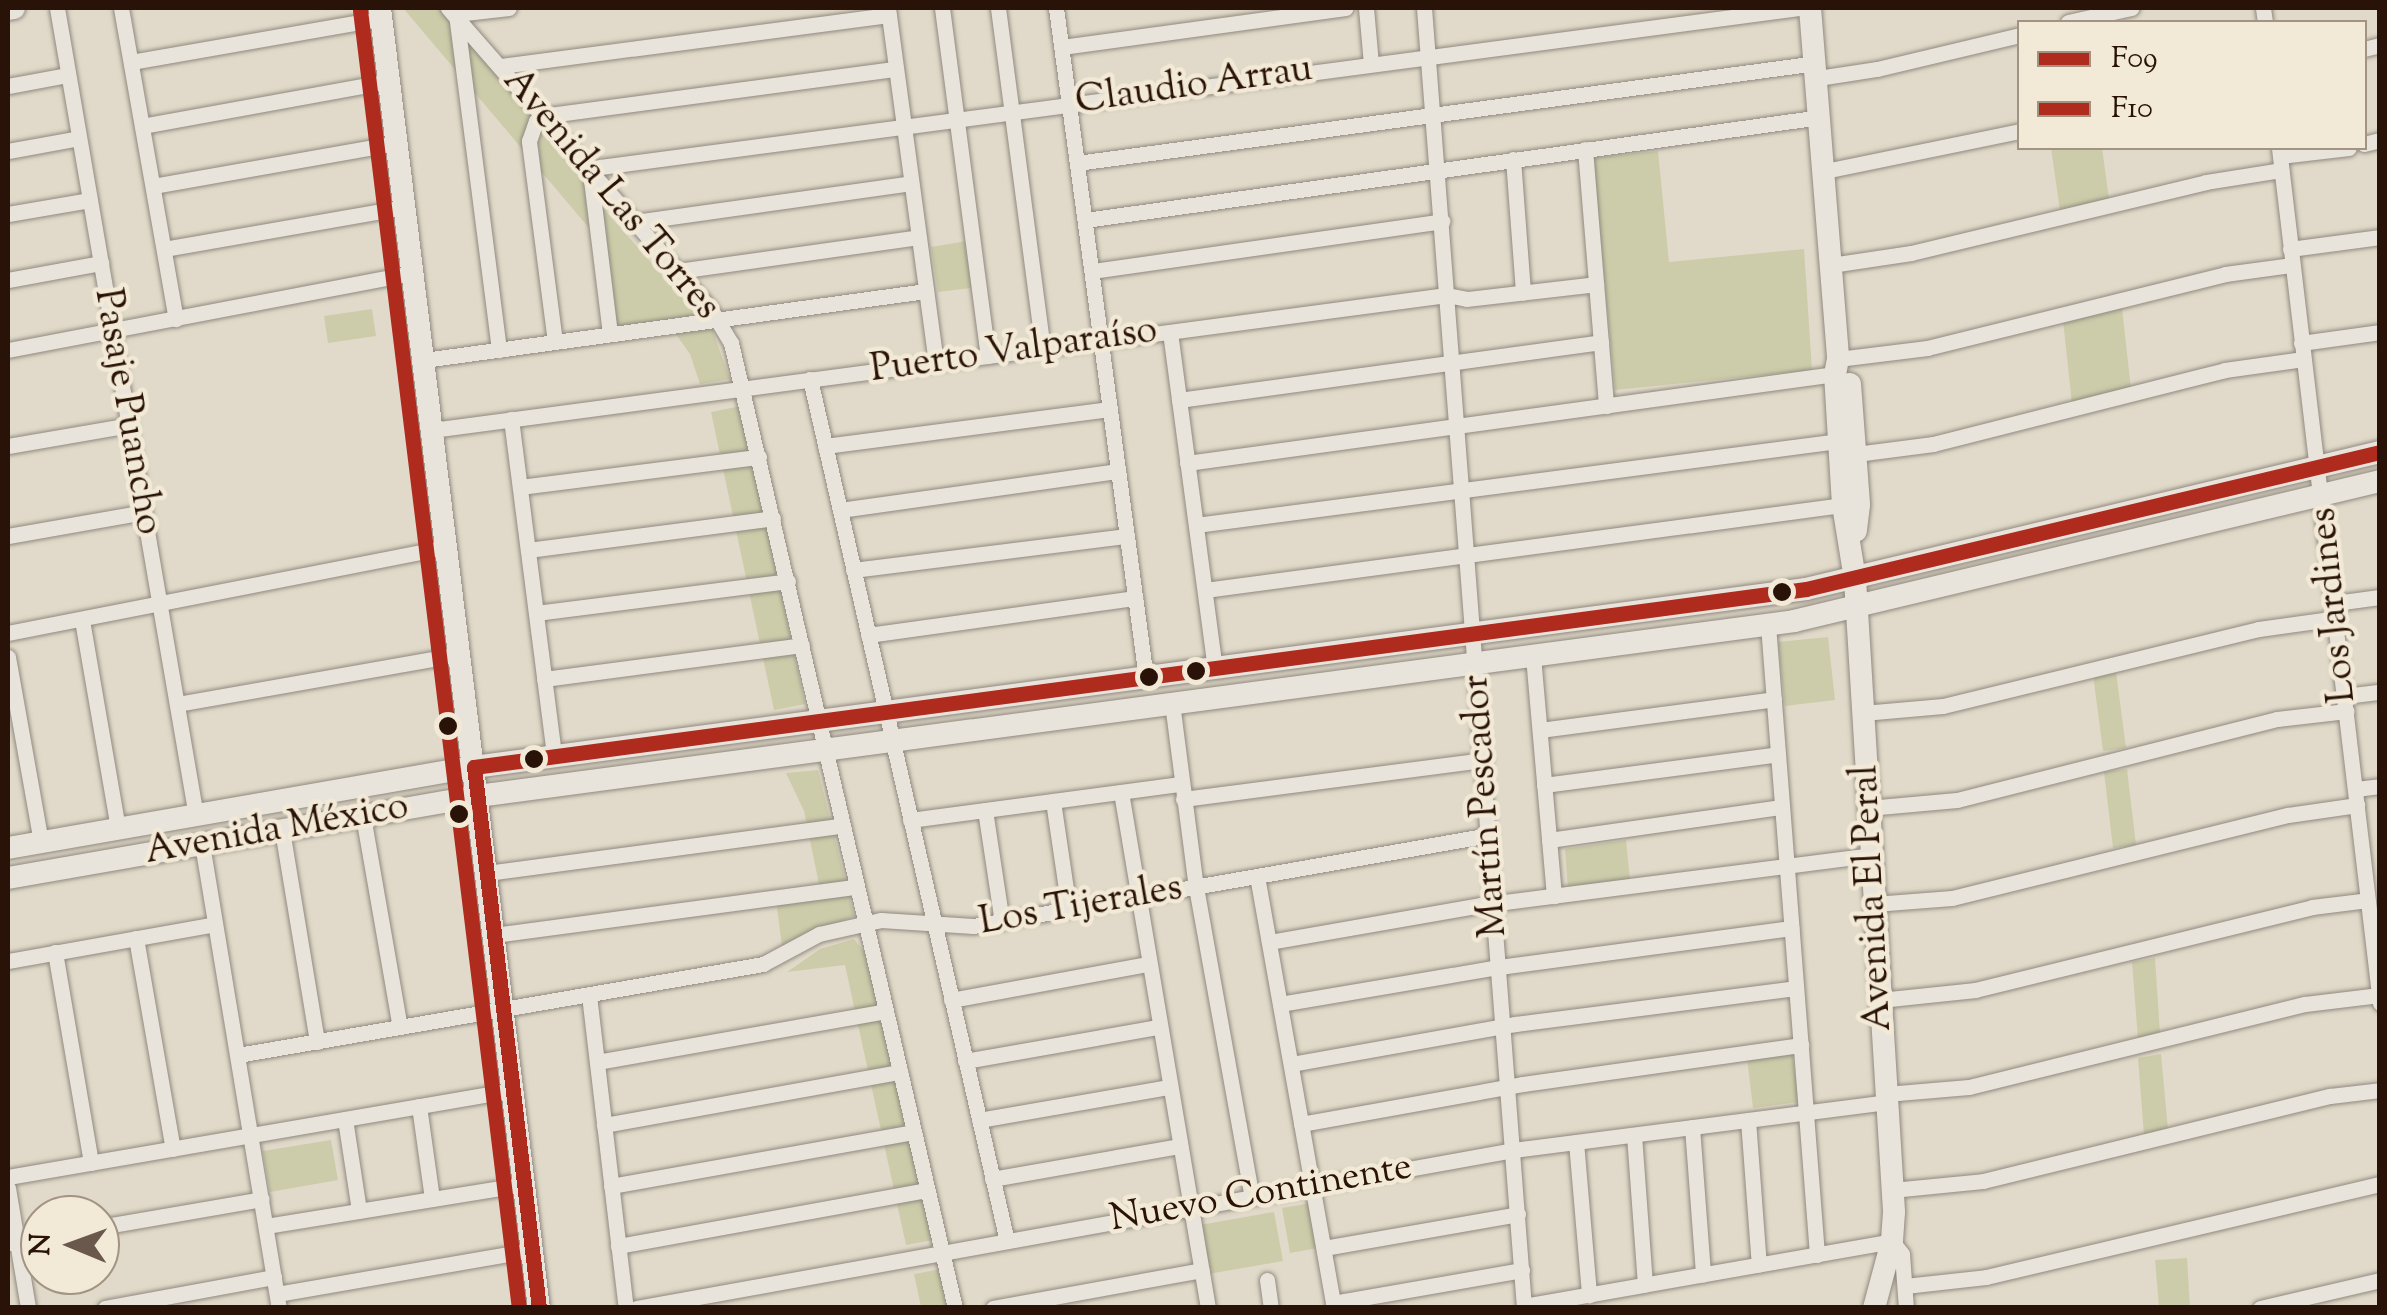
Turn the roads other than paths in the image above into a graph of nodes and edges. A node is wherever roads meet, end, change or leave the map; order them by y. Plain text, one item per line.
1 (56, 8) edge
2 (121, 8) edge
3 (508, 8) edge
4 (942, 8) edge
5 (998, 8) edge
6 (1056, 8) edge
7 (1346, 8) edge
8 (1366, 8) edge
9 (1424, 8) edge
10 (1799, 8) edge
11 (1810, 8) edge
12 (2131, 8) edge
13 (452, 11) edge
14 (888, 11) edge
15 (1725, 12) edge
16 (381, 13) edge
17 (2077, 20) edge
18 (2017, 36) edge
19 (1062, 47) junction
20 (1428, 56) junction
21 (130, 62) junction
22 (1371, 64) junction
23 (500, 66) junction
24 (896, 69) junction
25 (1817, 70) junction
26 (68, 75) junction
27 (390, 81) junction
28 (8, 86) edge
29 (1069, 104) junction
30 (1012, 112) junction
31 (1433, 115) junction
32 (542, 116) junction
33 (1820, 117) junction
34 (957, 118) junction
35 (142, 126) junction
36 (904, 126) junction
37 (2017, 132) edge
38 (79, 138) junction
39 (397, 143) junction
40 (1585, 149) junction
41 (2335, 150) edge
42 (8, 151) edge
43 (2280, 158) edge
44 (1514, 159) junction
45 (1077, 163) junction
46 (1438, 170) junction
47 (590, 171) junction
48 (1824, 171) junction
49 (912, 183) junction
50 (152, 186) junction
51 (90, 200) junction
52 (405, 207) junction
53 (8, 214) edge
54 (1085, 220) junction
55 (1442, 221) junction
56 (636, 222) junction
57 (919, 237) junction
58 (2380, 237) edge
59 (164, 249) junction
60 (2291, 257) junction
61 (101, 264) junction
62 (1831, 265) junction
63 (678, 271) junction
64 (1092, 271) junction
65 (413, 273) junction
66 (8, 280) edge
67 (1596, 284) junction
68 (926, 291) junction
69 (1523, 293) junction
70 (1448, 295) junction
71 (176, 319) junction
72 (718, 320) junction
73 (112, 332) junction
74 (1170, 332) junction
75 (2380, 332) edge
76 (610, 334) junction
77 (1101, 341) junction
78 (555, 342) junction
79 (1600, 342) junction
80 (1044, 348) junction
81 (8, 350) edge
82 (500, 350) junction
83 (2302, 351) junction
84 (988, 356) junction
85 (424, 360) junction
86 (1452, 362) junction
87 (936, 363) junction
88 (1836, 366) junction
89 (810, 380) junction
90 (744, 388) junction
91 (1179, 400) junction
92 (1606, 406) junction
93 (1110, 409) junction
94 (512, 419) junction
95 (128, 425) junction
96 (1458, 426) junction
97 (432, 430) junction
98 (8, 446) edge
99 (825, 446) junction
100 (1847, 447) junction
101 (2380, 452) edge
102 (759, 457) junction
103 (1188, 462) junction
104 (2320, 466) junction
105 (1118, 471) junction
106 (2380, 481) edge
107 (520, 486) junction
108 (1463, 490) junction
109 (2322, 494) junction
110 (1843, 505) junction
111 (840, 510) junction
112 (144, 512) junction
113 (773, 518) junction
114 (1196, 525) junction
115 (8, 536) edge
116 (1127, 536) junction
117 (447, 547) junction
118 (528, 550) junction
119 (1468, 555) junction
120 (1853, 555) junction
121 (853, 570) junction
122 (1855, 579) junction
123 (788, 580) junction
124 (1205, 590) junction
125 (2380, 597) edge
126 (1136, 598) junction
127 (160, 606) junction
128 (1857, 608) junction
129 (2336, 611) junction
130 (536, 613) junction
131 (82, 620) junction
132 (1768, 624) junction
133 (8, 633) edge
134 (1474, 634) junction
135 (868, 635) junction
136 (802, 644) junction
137 (460, 654) junction
138 (1533, 656) junction
139 (8, 657) edge
140 (1476, 663) junction
141 (1216, 668) junction
142 (1146, 678) junction
143 (544, 679) junction
144 (2380, 692) edge
145 (1774, 699) junction
146 (177, 704) junction
147 (1172, 704) junction
148 (2346, 704) junction
149 (886, 712) junction
150 (1864, 714) junction
151 (819, 721) junction
152 (1540, 730) junction
153 (892, 740) junction
154 (825, 750) junction
155 (1778, 754) junction
156 (554, 757) junction
157 (1484, 760) junction
158 (474, 767) junction
159 (1544, 785) junction
160 (2380, 786) edge
161 (1182, 791) junction
162 (1121, 792) junction
163 (478, 796) junction
164 (2356, 797) junction
165 (1053, 801) junction
166 (1782, 807) junction
167 (1868, 808) junction
168 (984, 810) junction
169 (196, 816) junction
170 (362, 816) junction
171 (910, 820) junction
172 (842, 826) junction
173 (118, 829) junction
174 (282, 830) junction
175 (1489, 835) junction
176 (1549, 840) junction
177 (40, 842) junction
178 (202, 844) junction
179 (8, 848) edge
180 (1870, 855) junction
181 (1786, 866) junction
182 (487, 873) junction
183 (1257, 876) junction
184 (8, 878) edge
185 (2373, 882) edge
186 (856, 887) junction
187 (1196, 887) junction
188 (1554, 896) junction
189 (1136, 898) junction
190 (2368, 900) junction
191 (1494, 904) junction
192 (1874, 904) junction
193 (1069, 910) junction
194 (1002, 922) junction
195 (864, 923) junction
196 (933, 923) junction
197 (215, 924) junction
198 (1791, 928) junction
199 (494, 935) junction
200 (136, 938) junction
201 (1269, 942) junction
202 (56, 952) junction
203 (8, 961) edge
204 (1148, 964) junction
205 (1499, 967) junction
206 (2378, 975) edge
207 (1796, 988) junction
208 (2378, 994) edge
209 (589, 995) junction
210 (951, 1000) junction
211 (1880, 1000) junction
212 (2380, 1003) edge
213 (1280, 1004) junction
214 (503, 1010) junction
215 (885, 1011) junction
216 (1504, 1026) junction
217 (400, 1027) junction
218 (1158, 1027) junction
219 (318, 1042) junction
220 (1800, 1045) junction
221 (238, 1055) junction
222 (965, 1061) junction
223 (597, 1062) junction
224 (1291, 1064) junction
225 (900, 1072) junction
226 (1169, 1087) junction
227 (1508, 1088) junction
228 (513, 1090) junction
229 (2380, 1090) edge
230 (1887, 1098) junction
231 (419, 1106) junction
232 (1806, 1113) junction
233 (345, 1119) junction
234 (978, 1120) junction
235 (1748, 1120) junction
236 (1302, 1124) junction
237 (604, 1125) junction
238 (1692, 1127) junction
239 (914, 1132) junction
240 (252, 1135) junction
241 (1634, 1135) junction
242 (1576, 1142) junction
243 (1180, 1146) junction
244 (173, 1149) junction
245 (1513, 1150) junction
246 (91, 1163) junction
247 (8, 1177) edge
248 (992, 1179) junction
249 (524, 1184) junction
250 (2380, 1184) edge
251 (612, 1186) junction
252 (1313, 1186) junction
253 (8, 1188) edge
254 (928, 1190) junction
255 (1892, 1190) junction
256 (1252, 1197) junction
257 (262, 1199) junction
258 (432, 1199) junction
259 (1191, 1208) junction
260 (359, 1211) junction
261 (1518, 1214) junction
262 (120, 1224) edge
263 (266, 1226) junction
264 (1007, 1241) junction
265 (12, 1242) edge
266 (1892, 1242) junction
267 (618, 1246) junction
268 (1324, 1248) junction
269 (532, 1250) junction
270 (942, 1252) junction
271 (1817, 1254) junction
272 (1759, 1265) junction
273 (1202, 1270) junction
274 (1522, 1270) junction
275 (1703, 1274) junction
276 (1267, 1280) dead end
277 (2380, 1280) edge
278 (1645, 1285) junction
279 (1904, 1286) junction
280 (277, 1293) edge
281 (1589, 1295) junction
282 (1334, 1305) edge
283 (1524, 1307) edge
284 (28, 1308) edge
285 (104, 1308) edge
286 (539, 1308) edge
287 (626, 1308) edge
288 (638, 1308) edge
289 (955, 1308) edge
290 (993, 1308) edge
291 (1208, 1308) edge
292 (1272, 1308) edge
293 (1874, 1308) edge
294 (1906, 1308) edge
295 (2260, 1308) edge

1 - 26 street, Pasaje Puancho
2 - 21 street
3 - 13 street
4 - 34 street
5 - 30 street
6 - 19 street
7 - 19 street
8 - 22 street
9 - 20 street, Martín Pescador
10 - 15 street, Claudio Arrau
11 - 25 main road, Avenida El Peral
12 - 17 street
13 - 23 street, Avenida Las Torres
13 - 82 street
14 - 23 street
14 - 24 street
15 - 20 street, Claudio Arrau
16 - 21 street
16 - 27 main road
18 - 25 street
19 - 29 street
20 - 22 street, Claudio Arrau
20 - 31 street, Martín Pescador
21 - 35 street
22 - 29 street, Claudio Arrau
23 - 32 street, Avenida Las Torres
24 - 32 street
24 - 36 street
25 - 31 street
25 - 33 main road, Avenida El Peral
26 - 28 street
26 - 38 street, Pasaje Puancho
27 - 35 street
27 - 39 main road
29 - 30 street, Claudio Arrau
29 - 45 street
30 - 34 street, Claudio Arrau
30 - 80 street
31 - 45 street
31 - 46 street, Martín Pescador
32 - 47 street, Avenida Las Torres
32 - 78 street
33 - 40 street
33 - 48 main road, Avenida El Peral
34 - 36 street, Claudio Arrau
34 - 84 street
35 - 50 street
36 - 47 street, Claudio Arrau
36 - 49 street
37 - 48 street
38 - 42 street
38 - 51 street, Pasaje Puancho
39 - 50 street
39 - 52 main road
40 - 44 street
40 - 67 street
41 - 43 street
43 - 60 street, Los Jardines
43 - 62 street
44 - 46 street
44 - 69 street
45 - 54 street
46 - 54 street
46 - 55 street, Martín Pescador
47 - 56 street, Avenida Las Torres
47 - 76 street
48 - 62 main road, Avenida El Peral
49 - 56 street
49 - 57 street
50 - 59 street
51 - 53 street
51 - 61 street, Pasaje Puancho
52 - 59 street
52 - 65 main road
54 - 64 street
55 - 64 street
55 - 70 street, Martín Pescador
56 - 63 street, Avenida Las Torres
57 - 63 street
57 - 68 street
58 - 60 street
59 - 71 street
60 - 83 street, Los Jardines
60 - 88 street
61 - 66 street
61 - 73 street, Pasaje Puancho
62 - 88 main road, Avenida El Peral
63 - 72 street, Avenida Las Torres
64 - 77 street
65 - 71 street
65 - 85 main road
67 - 69 street, Puerto Valparaíso
67 - 79 street
68 - 72 street
68 - 87 street
69 - 70 street, Puerto Valparaíso
70 - 74 street, Puerto Valparaíso
70 - 86 street, Martín Pescador
71 - 73 street
72 - 76 street
72 - 90 street, Avenida Las Torres
73 - 81 street
73 - 95 street, Pasaje Puancho
74 - 77 street, Puerto Valparaíso
74 - 91 street
75 - 83 street
76 - 78 street
77 - 80 street, Puerto Valparaíso
77 - 93 street
78 - 82 street
79 - 86 street
79 - 92 street
80 - 84 street, Puerto Valparaíso
82 - 85 street
83 - 100 street
83 - 104 street, Los Jardines
84 - 87 street, Puerto Valparaíso
85 - 97 main road
86 - 91 street
86 - 96 street, Martín Pescador
87 - 89 street, Puerto Valparaíso
88 - 92 street
88 - 100 main road, Avenida El Peral
89 - 90 street, Puerto Valparaíso
89 - 99 street
90 - 94 street, Puerto Valparaíso
90 - 102 street, Avenida Las Torres
91 - 103 street
92 - 96 street
93 - 99 street
93 - 105 street
94 - 97 street, Puerto Valparaíso
94 - 107 street
95 - 98 street
95 - 112 street, Pasaje Puancho
96 - 103 street
96 - 108 street, Martín Pescador
97 - 117 main road
99 - 111 street
100 - 108 street
100 - 110 main road, Avenida El Peral
100 - 120 main road, Avenida El Peral
101 - 104 main road, Avenida México
102 - 107 street
102 - 113 street, Avenida Las Torres
103 - 114 street
104 - 109 street, Los Jardines
104 - 122 main road, Avenida México
105 - 111 street
105 - 116 street
106 - 109 main road, Avenida México
107 - 118 street
108 - 114 street
108 - 119 street, Martín Pescador
109 - 128 main road, Avenida México
109 - 129 street, Los Jardines
110 - 119 street
110 - 120 main road, Avenida El Peral
111 - 121 street
112 - 115 street
112 - 127 street, Pasaje Puancho
113 - 118 street
113 - 123 street, Avenida Las Torres
114 - 124 street
116 - 121 street
116 - 126 street
117 - 127 street
117 - 137 main road
118 - 130 street
119 - 124 street
119 - 134 street, Martín Pescador
120 - 122 main road, Avenida El Peral
121 - 135 street
122 - 128 main road, Avenida El Peral
122 - 134 main road, Avenida México
123 - 130 street
123 - 136 street, Avenida Las Torres
124 - 141 street
125 - 129 street
126 - 135 street
126 - 142 street
127 - 131 street
127 - 146 street, Pasaje Puancho
128 - 132 main road, Avenida México
128 - 150 main road, Avenida El Peral
129 - 148 street, Los Jardines
129 - 150 street
130 - 143 street
131 - 133 street
131 - 173 street
132 - 138 main road, Avenida México
132 - 145 street
134 - 140 street, Martín Pescador
134 - 141 main road, Avenida México
135 - 149 street
136 - 143 street
136 - 151 street, Avenida Las Torres
137 - 146 street
137 - 158 main road
138 - 140 main road, Avenida México
138 - 152 street
139 - 177 street
140 - 147 main road, Avenida México
140 - 157 street, Martín Pescador
141 - 142 main road, Avenida México
142 - 149 main road, Avenida México
143 - 156 street
144 - 148 street
145 - 152 street
145 - 155 street
146 - 169 street, Pasaje Puancho
147 - 153 main road, Avenida México
147 - 161 street
148 - 164 street, Los Jardines
148 - 167 street
149 - 151 main road, Avenida México
149 - 153 street
150 - 167 main road, Avenida El Peral
151 - 154 street, Avenida Las Torres
151 - 156 main road, Avenida México
152 - 159 street
153 - 154 main road, Avenida México
153 - 171 street
154 - 163 main road, Avenida México
154 - 172 street, Avenida Las Torres
155 - 159 street
155 - 166 street
156 - 158 main road, Avenida México
157 - 161 street
157 - 175 street, Martín Pescador
158 - 163 main road
158 - 169 main road, Avenida México
159 - 176 street
160 - 164 street
161 - 162 street
161 - 187 street
162 - 165 street
162 - 189 street
163 - 170 main road, Avenida México
163 - 182 main road
164 - 185 street, Los Jardines
164 - 192 street
165 - 168 street
165 - 193 street
166 - 176 street
166 - 181 street
167 - 180 main road, Avenida El Peral
168 - 171 street
168 - 194 street
169 - 173 main road, Avenida México
170 - 174 main road, Avenida México
170 - 217 street
171 - 196 street
172 - 182 street
172 - 186 street, Avenida Las Torres
173 - 177 main road, Avenida México
174 - 178 main road, Avenida México
174 - 219 street
175 - 183 street, Los Tijerales
175 - 191 street, Martín Pescador
176 - 188 street
177 - 179 main road, Avenida México
178 - 184 main road, Avenida México
178 - 197 street
180 - 181 street
180 - 192 main road, Avenida El Peral
181 - 188 street
181 - 198 street
182 - 199 main road
183 - 187 street, Los Tijerales
183 - 201 street
185 - 190 street, Los Jardines
186 - 195 street, Avenida Las Torres
186 - 199 street
187 - 189 street, Los Tijerales
187 - 256 street
188 - 191 street
189 - 193 street, Los Tijerales
189 - 204 street
190 - 206 street, Los Jardines
190 - 211 street
191 - 201 street
191 - 205 street, Martín Pescador
192 - 211 main road, Avenida El Peral
193 - 194 street, Los Tijerales
194 - 196 street, Los Tijerales
195 - 196 street, Los Tijerales
195 - 209 street, Los Tijerales
195 - 215 street, Avenida Las Torres
196 - 210 street
197 - 200 street
197 - 221 street
198 - 205 street
198 - 207 street
199 - 214 main road
200 - 202 street
200 - 244 street
201 - 213 street
202 - 203 street
202 - 246 street
204 - 210 street
204 - 218 street
205 - 213 street
205 - 216 street, Martín Pescador
206 - 208 street, Los Jardines
207 - 216 street
207 - 220 street
208 - 212 street, Los Jardines
208 - 230 street, Nuevo Continente
209 - 214 street, Los Tijerales
209 - 223 street
210 - 222 street
211 - 230 main road, Avenida El Peral
213 - 224 street
214 - 217 street, Los Tijerales
214 - 228 main road
215 - 223 street
215 - 225 street, Avenida Las Torres
216 - 224 street
216 - 227 street, Martín Pescador
217 - 219 street, Los Tijerales
218 - 222 street
218 - 226 street
219 - 221 street, Los Tijerales
220 - 227 street
220 - 232 street
221 - 240 street
222 - 234 street
223 - 237 street
224 - 236 street
225 - 237 street
225 - 239 street, Avenida Las Torres
226 - 234 street
226 - 243 street
227 - 236 street
227 - 245 street, Martín Pescador
228 - 231 street
228 - 249 main road
229 - 255 street
230 - 232 street, Nuevo Continente
230 - 255 main road, Avenida El Peral
231 - 233 street
231 - 258 street
232 - 235 street, Nuevo Continente
232 - 271 street
233 - 240 street
233 - 260 street
234 - 248 street
235 - 238 street, Nuevo Continente
235 - 272 street
236 - 252 street
237 - 251 street
238 - 241 street, Nuevo Continente
238 - 275 street
239 - 251 street
239 - 254 street, Avenida Las Torres
240 - 244 street
240 - 257 street
241 - 242 street, Nuevo Continente
241 - 278 street
242 - 245 street, Nuevo Continente
242 - 281 street
243 - 248 street
243 - 259 street
244 - 246 street
245 - 252 street, Nuevo Continente
245 - 261 street, Martín Pescador
246 - 247 street
248 - 264 street
249 - 258 street
249 - 269 main road
250 - 279 street
251 - 267 street
252 - 256 street, Nuevo Continente
252 - 268 street
253 - 265 street
254 - 267 street
254 - 270 street, Avenida Las Torres
255 - 266 main road, Avenida El Peral
256 - 259 street, Nuevo Continente
257 - 262 street
257 - 263 street
258 - 260 street
259 - 264 street, Nuevo Continente
259 - 273 street
260 - 263 street
261 - 268 street
261 - 274 street, Martín Pescador
263 - 280 street
264 - 270 street, Nuevo Continente
265 - 284 street
266 - 271 street
266 - 279 street, Avenida El Peral
266 - 293 main road, Avenida El Peral
267 - 287 street
268 - 282 street
269 - 280 street
269 - 286 main road
270 - 288 street, Nuevo Continente
270 - 289 street, Avenida Las Torres
271 - 272 street
272 - 275 street
273 - 290 street
273 - 291 street
274 - 282 street
274 - 283 street, Martín Pescador
275 - 278 street
276 - 292 street
277 - 295 street
278 - 281 street
279 - 294 street, Avenida El Peral
280 - 285 street
281 - 283 street

